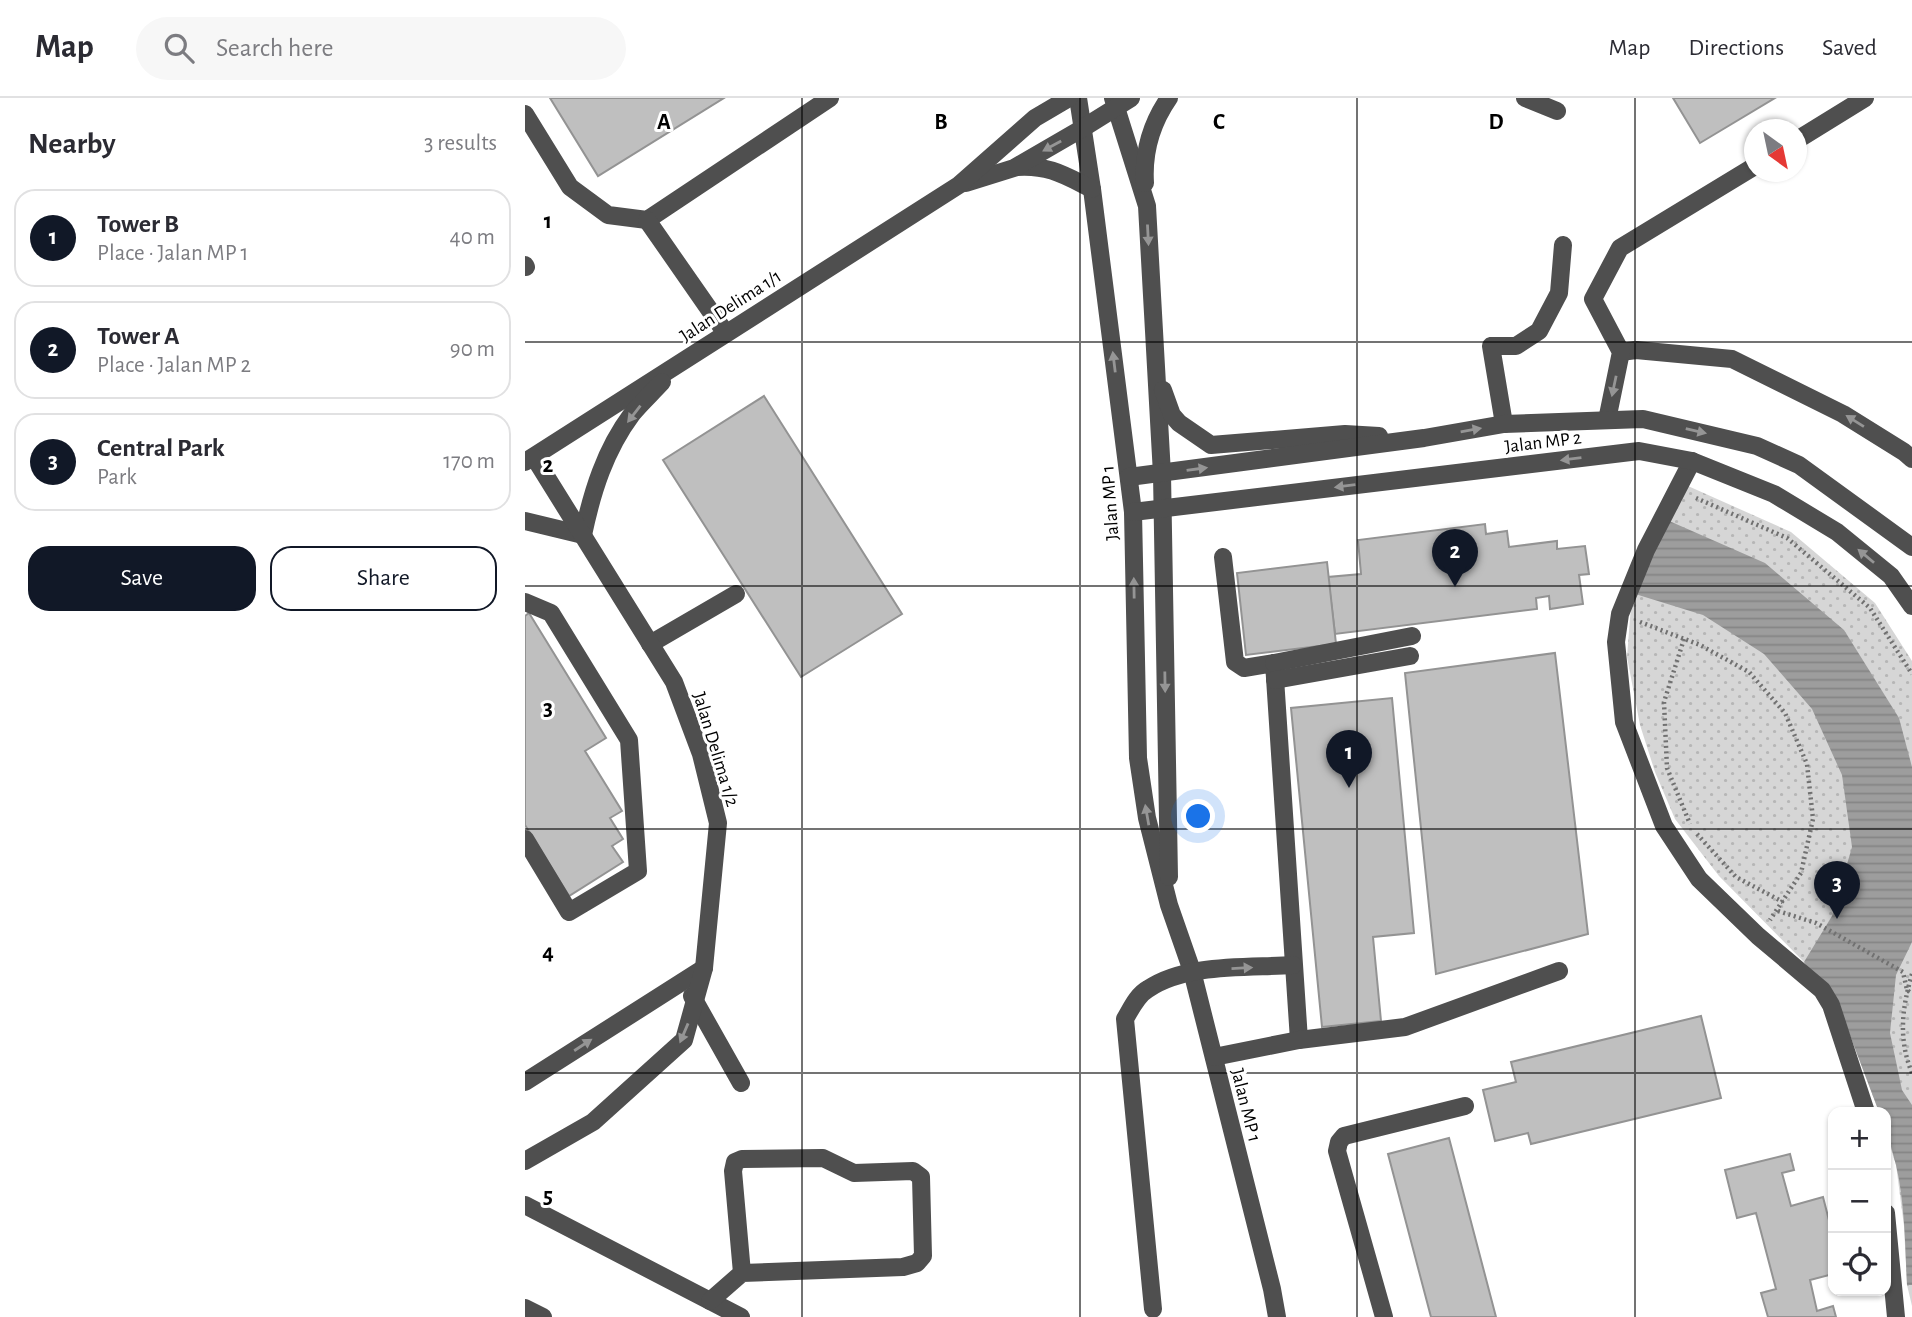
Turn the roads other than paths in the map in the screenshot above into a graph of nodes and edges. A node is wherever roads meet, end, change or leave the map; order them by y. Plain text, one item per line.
1 (830, 98) edge
2 (1069, 98) edge
3 (1078, 98) edge
4 (1169, 98) edge
5 (1525, 98) edge
6 (1865, 98) edge
7 (1120, 101) edge
8 (1557, 111) dead end
9 (525, 114) edge
10 (1083, 128) junction
11 (1807, 134) edge
12 (1014, 167) junction
13 (1744, 173) edge
14 (959, 185) junction
15 (1092, 189) junction
16 (1147, 206) junction
17 (647, 220) junction
18 (1563, 245) dead end
19 (725, 332) junction
20 (1621, 352) junction
21 (679, 363) junction
22 (1156, 374) junction
23 (1607, 420) junction
24 (1504, 424) junction
25 (1424, 438) junction
26 (1912, 458) edge
27 (530, 460) edge
28 (1692, 461) junction
29 (1162, 474) junction
30 (1129, 477) junction
31 (1163, 508) junction
32 (1133, 512) junction
33 (525, 522) edge
34 (583, 535) junction
35 (1912, 547) edge
36 (1223, 557) dead end
37 (736, 594) dead end
38 (525, 602) edge
39 (1912, 606) edge
40 (1412, 636) dead end
41 (650, 644) junction
42 (1410, 656) dead end
43 (1274, 672) junction
44 (525, 839) edge
45 (1169, 905) junction
46 (1293, 965) junction
47 (704, 968) junction
48 (1192, 971) junction
49 (1559, 971) dead end
50 (683, 981) junction
51 (695, 1001) junction
52 (1299, 1040) junction
53 (1214, 1057) junction
54 (525, 1082) edge
55 (741, 1083) dead end
56 (1465, 1106) dead end
57 (1864, 1107) edge
58 (525, 1161) edge
59 (525, 1205) edge
60 (1888, 1233) edge
61 (742, 1273) junction
62 (710, 1301) junction
63 (525, 1308) edge
64 (1153, 1310) dead end
65 (543, 1317) edge
66 (741, 1317) edge
67 (1277, 1317) edge
68 (1384, 1317) edge
69 (1896, 1317) edge

1 - 17 street
2 - 14 street, Jalan Delima 1/1
3 - 10 street, Jalan MP 1
4 - 16 street
5 - 8 street
6 - 11 street
7 - 10 street, Jalan Delima 1/1
7 - 16 street, Jalan MP 1
9 - 17 street
10 -> 12 street, Jalan Delima 1/1
10 - 15 street, Jalan MP 1
12 - 14 street, Jalan Delima 1/1
12 - 15 street
13 - 20 street
14 - 19 street, Jalan Delima 1/1
30 -> 15 street, Jalan MP 1
16 -> 22 street, Jalan MP 1
17 - 19 street
18 - 24 street
19 - 21 street, Jalan Delima 1/1
20 -> 23 street
26 -> 20 street
21 - 27 street, Jalan Delima 1/1
21 -> 34 street
22 - 25 street
22 - 29 street, Jalan MP 1
23 - 24 street, Jalan MP 2
23 -> 35 street, Jalan MP 2
25 -> 24 street, Jalan MP 2
29 -> 25 street, Jalan MP 2
27 - 34 street, Jalan Delima 1/2
28 -> 31 street, Jalan MP 2
39 -> 28 street, Jalan MP 2
28 - 57 street
29 - 30 street, Jalan MP 2
29 - 31 street, Jalan MP 1
30 - 32 street, Jalan MP 1
31 - 32 street, Jalan MP 2
31 -> 45 street, Jalan MP 1
45 -> 32 street, Jalan MP 1
33 - 34 street
34 - 41 street, Jalan Delima 1/2
36 - 43 street
37 - 41 street
38 - 44 street
40 - 43 street
41 - 47 street, Jalan Delima 1/2
42 - 43 street
43 - 46 street
45 - 48 street, Jalan MP 1
48 -> 46 street
46 - 52 street
47 - 50 street
47 - 51 street, Jalan Delima 1/2
48 - 53 street, Jalan MP 1
48 - 64 street
49 - 52 street
50 - 51 street
54 -> 50 street
51 - 55 street
51 -> 58 street, Jalan Delima 1/2
52 - 53 street
53 - 67 street, Jalan MP 1
56 - 68 street
59 - 62 street
60 - 69 street
61 - 61 street
61 - 62 street
62 - 66 street
63 - 65 street

